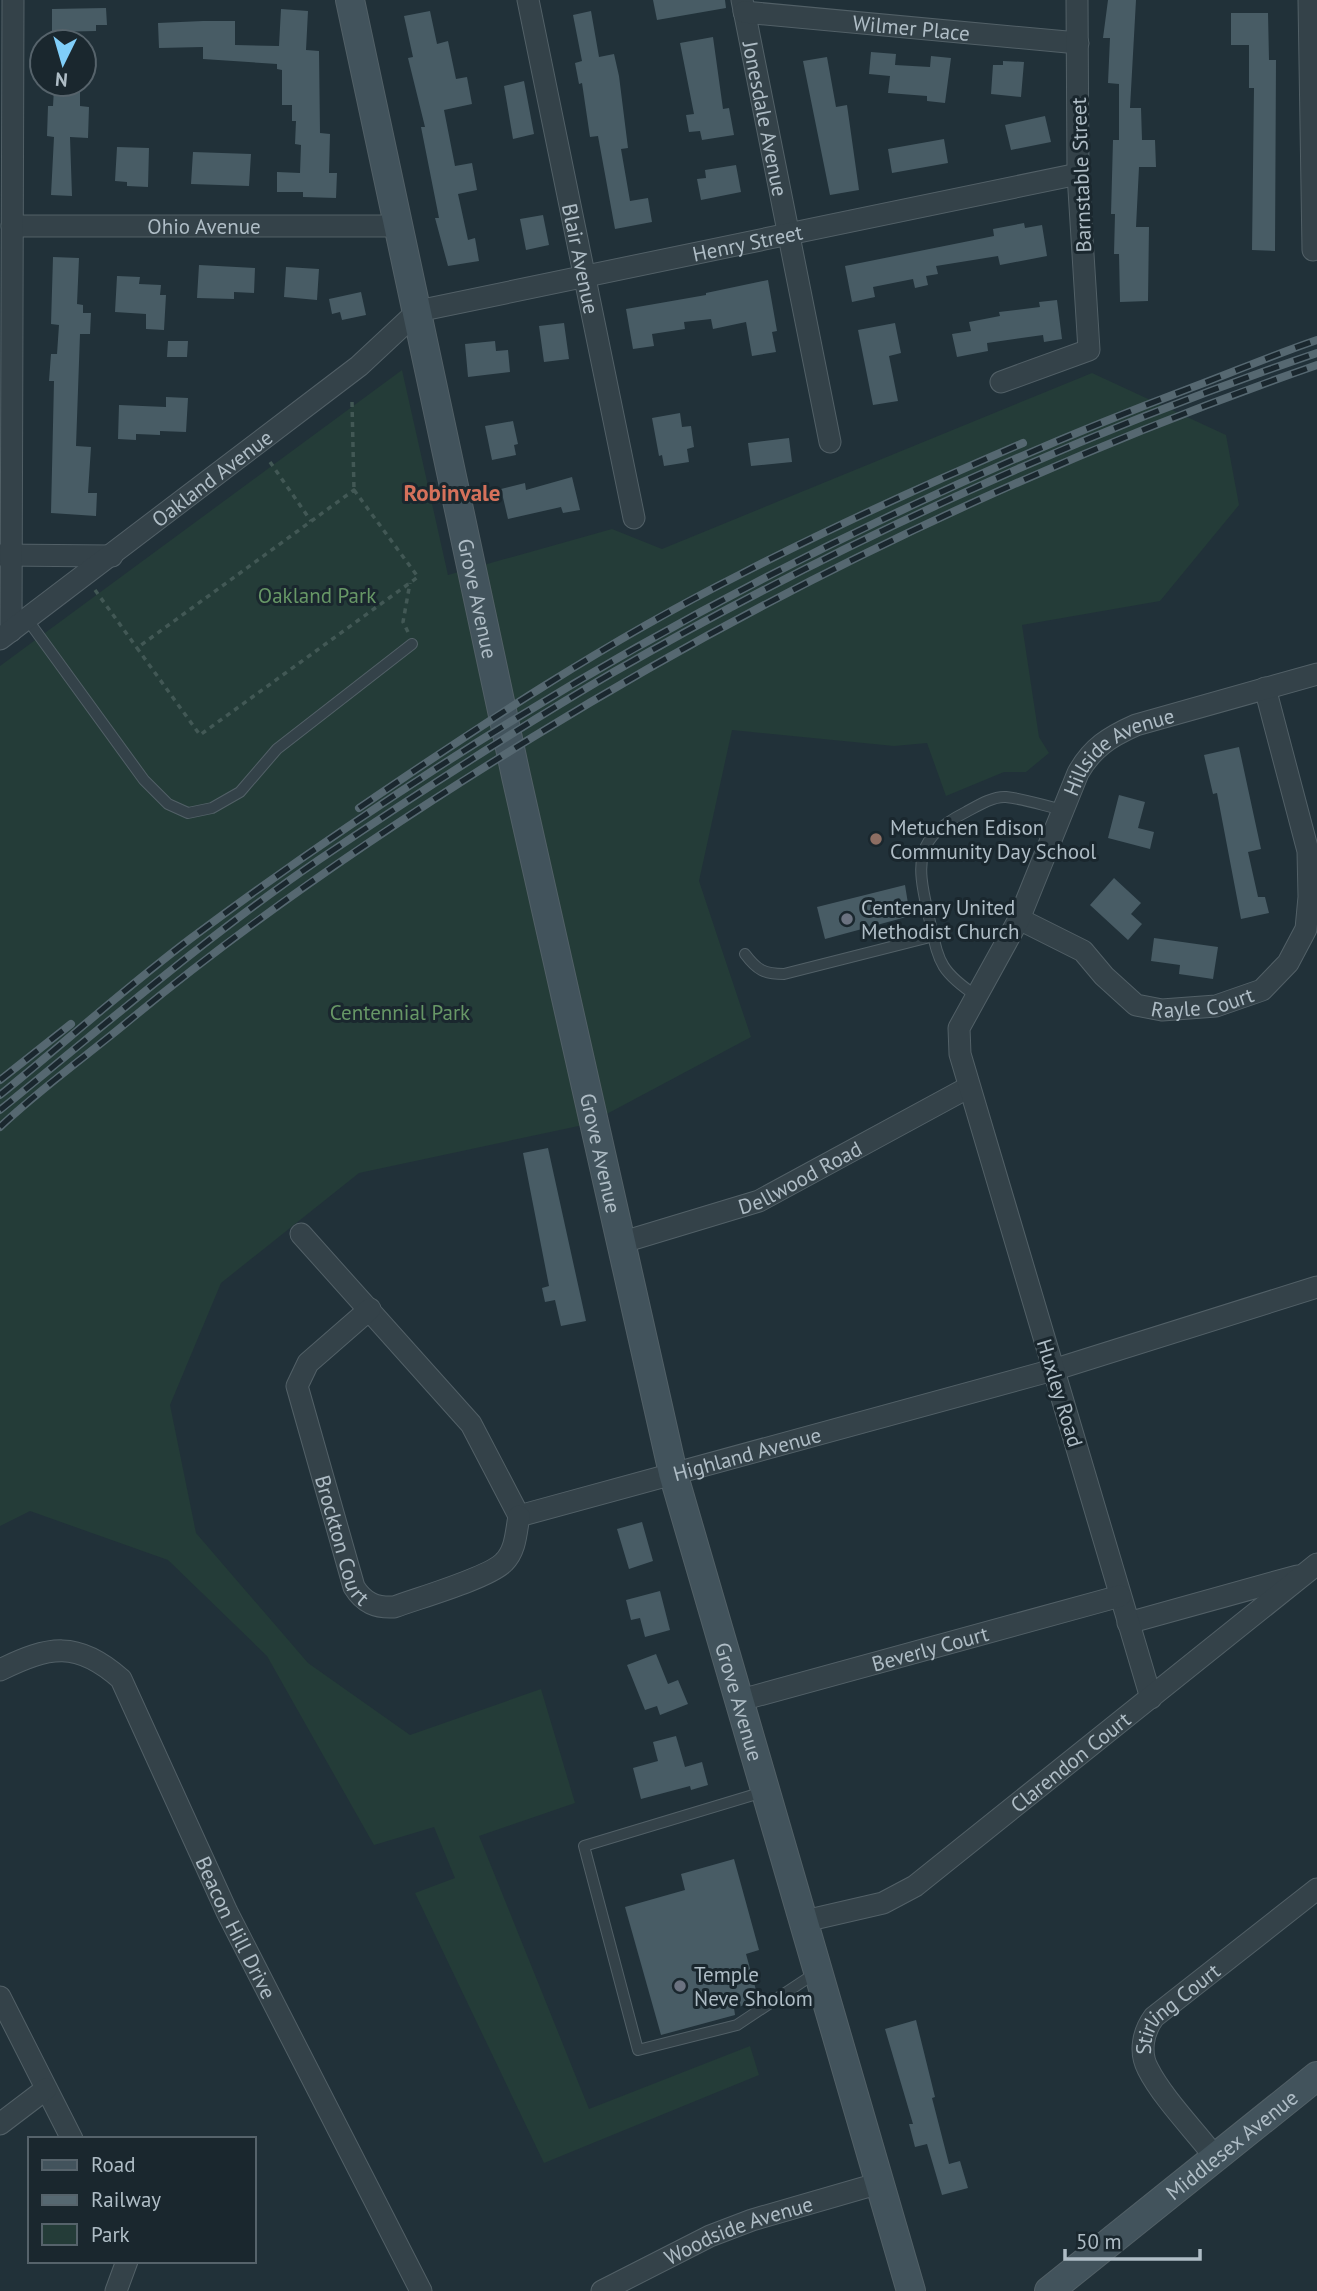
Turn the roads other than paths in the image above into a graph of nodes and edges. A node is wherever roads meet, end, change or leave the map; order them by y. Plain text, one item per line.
1 (12, 0) edge
2 (351, 0) edge
3 (528, 0) edge
4 (1077, 0) edge
5 (1309, 0) edge
6 (743, 6) edge
7 (1078, 43) junction
8 (1078, 174) junction
9 (12, 226) junction
10 (398, 226) junction
11 (788, 234) junction
12 (1313, 250) dead end
13 (585, 275) junction
14 (418, 311) junction
15 (1001, 382) dead end
16 (830, 442) dead end
17 (634, 518) dead end
18 (6, 555) edge
19 (112, 556) junction
20 (13, 630) edge
21 (412, 644) road end
22 (1317, 674) edge
23 (1265, 688) junction
24 (1064, 810) junction
25 (1019, 919) junction
26 (934, 936) junction
27 (745, 954) dead end
28 (978, 997) junction
29 (970, 1087) junction
30 (301, 1234) dead end
31 (620, 1242) junction
32 (1317, 1287) edge
33 (370, 1309) junction
34 (1053, 1370) junction
35 (673, 1473) junction
36 (519, 1516) junction
37 (1311, 1569) edge
38 (1121, 1596) junction
39 (1128, 1623) junction
40 (0, 1670) edge
41 (1151, 1698) junction
42 (741, 1700) junction
43 (767, 1791) junction
44 (1317, 1889) edge
45 (805, 1921) junction
46 (820, 1971) junction
47 (0, 1997) edge
48 (1317, 2076) edge
49 (46, 2089) junction
50 (0, 2124) edge
51 (71, 2137) edge
52 (1215, 2157) junction
53 (880, 2183) junction
54 (126, 2263) edge
55 (116, 2291) edge
56 (421, 2291) edge
57 (602, 2291) edge
58 (911, 2291) edge
59 (1049, 2291) edge

1 - 9 street
2 - 10 street, Grove Avenue
3 - 13 street, Blair Avenue
4 - 7 street, Barnstable Street
5 - 12 street
6 - 7 street, Wilmer Place
6 - 11 street, Jonesdale Avenue
7 - 8 street, Barnstable Street
8 - 11 street, Henry Street
8 - 15 street, Barnstable Street
9 - 10 street, Ohio Avenue
9 - 18 street
10 - 14 street, Grove Avenue
11 - 13 street, Henry Street
11 - 16 street, Jonesdale Avenue
13 - 14 street, Henry Street
13 - 17 street, Blair Avenue
14 - 19 street, Oakland Avenue
14 - 31 street, Grove Avenue
18 - 19 street
18 - 20 street
19 - 20 street, Oakland Avenue
20 - 21 lane
22 - 23 street, Hillside Avenue
23 - 24 street, Hillside Avenue
23 - 25 street, Rayle Court
24 - 25 street, Hillside Avenue
24 - 26 lane
25 - 28 street, Hillside Avenue
26 - 27 lane
26 - 28 lane
28 - 29 street, Hillside Avenue
29 - 31 street, Dellwood Road
29 - 34 street, Huxley Road
30 - 33 street
31 - 35 street, Grove Avenue
32 - 34 street, Highland Avenue
33 - 36 street
33 - 36 street, Brockton Court
34 - 35 street, Highland Avenue
34 - 38 street, Huxley Road
35 - 36 street, Highland Avenue
35 - 42 street, Grove Avenue
37 - 39 street
37 - 41 street, Clarendon Court
38 - 39 street, Huxley Road
38 - 42 street, Beverly Court
39 - 41 street, Huxley Road
40 - 56 street, Beacon Hill Drive
41 - 45 street, Clarendon Court
42 - 43 street, Grove Avenue
43 - 45 street, Grove Avenue
43 - 46 lane
44 - 52 street, Stirling Court
45 - 46 street, Grove Avenue
46 - 53 street, Grove Avenue
47 - 49 street
48 - 52 street, Middlesex Avenue
49 - 50 street
49 - 51 street
52 - 59 street, Middlesex Avenue
53 - 57 street, Woodside Avenue
53 - 58 street, Grove Avenue
54 - 55 street

